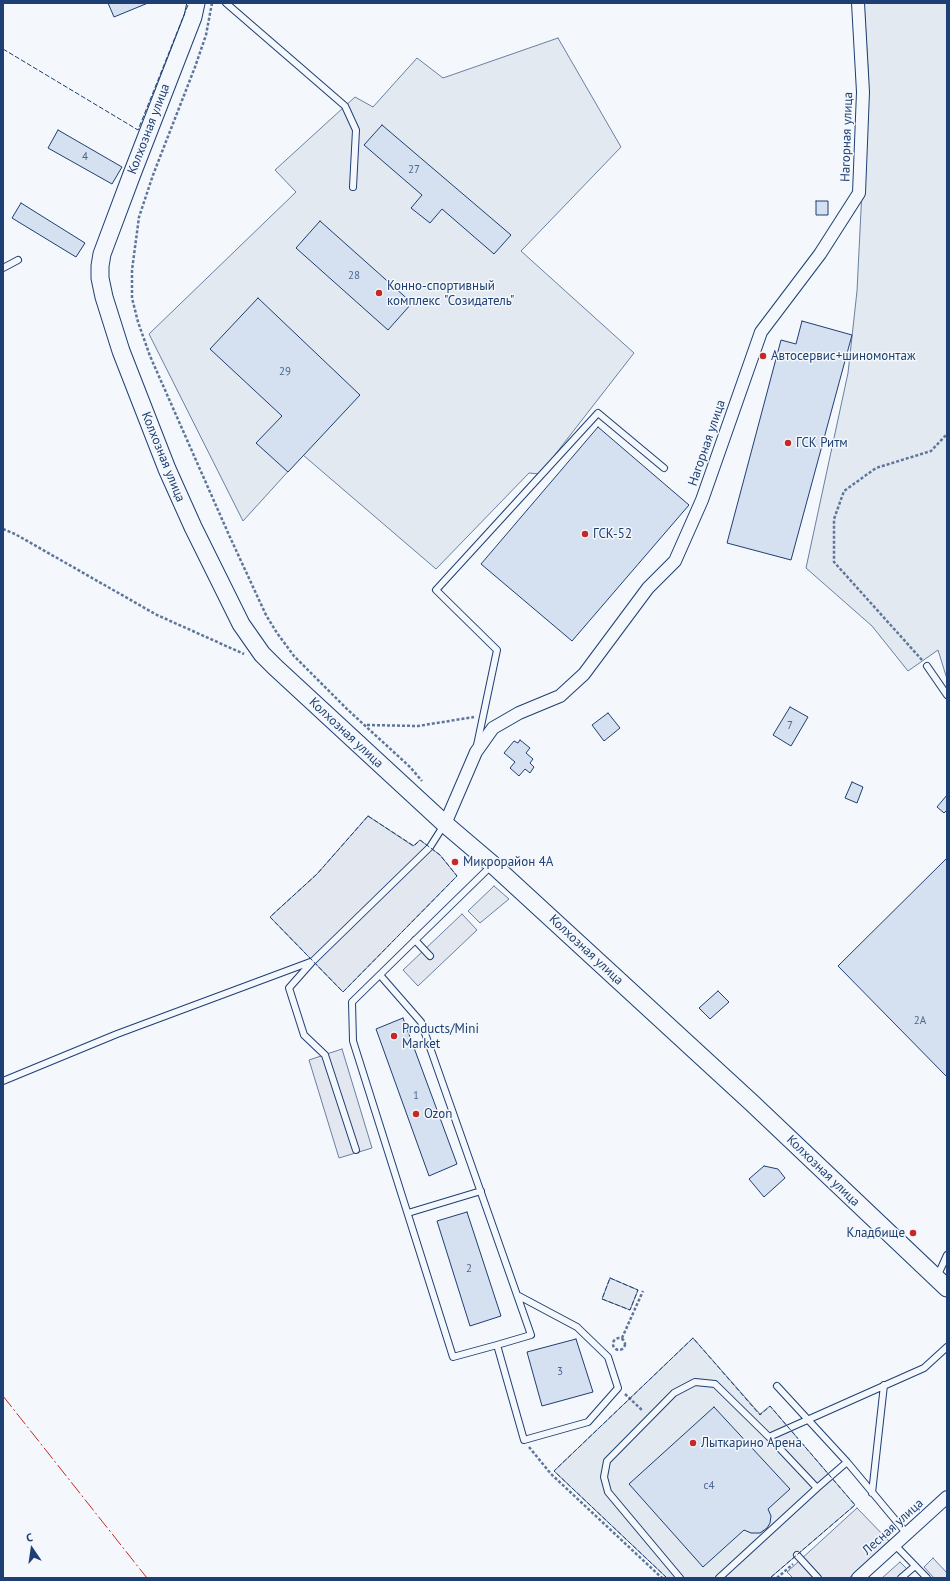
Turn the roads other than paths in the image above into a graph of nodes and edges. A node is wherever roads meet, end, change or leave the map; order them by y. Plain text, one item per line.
1 (196, 3) edge
2 (226, 3) edge
3 (858, 3) edge
4 (353, 187) dead end
5 (18, 260) dead end
6 (3, 268) edge
7 (664, 468) dead end
8 (928, 666) road end
9 (947, 695) edge
10 (476, 752) junction
11 (445, 824) junction
12 (492, 864) junction
13 (415, 940) junction
14 (430, 956) dead end
15 (313, 961) junction
16 (380, 975) junction
17 (3, 1081) edge
18 (356, 1150) dead end
19 (481, 1191) junction
20 (408, 1213) junction
21 (947, 1257) edge
22 (942, 1283) edge
23 (517, 1295) junction
24 (497, 1345) junction
25 (947, 1347) edge
26 (884, 1385) junction
27 (777, 1386) dead end
28 (808, 1419) junction
29 (769, 1437) junction
30 (847, 1462) junction
31 (817, 1488) junction
32 (872, 1493) junction
33 (947, 1497) edge
34 (907, 1534) junction
35 (895, 1545) junction
36 (797, 1555) dead end
37 (915, 1566) junction
38 (680, 1578) edge
39 (719, 1578) edge
40 (818, 1578) edge
41 (858, 1578) edge
42 (901, 1578) edge
43 (927, 1578) edge

1 - 11 street, Колхозная улица
2 - 4 lane
3 - 10 street, Нагорная улица
5 - 6 lane
7 - 10 lane
8 - 9 lane
10 - 11 street, Нагорная улица
11 - 12 street, Колхозная улица
11 - 15 lane
12 - 13 lane
12 - 22 street, Колхозная улица
13 - 14 lane
13 - 16 lane
15 - 17 lane
15 - 18 lane
16 - 19 lane
16 - 20 lane
19 - 20 lane
19 - 23 lane
20 - 24 lane
21 - 22 lane
23 - 24 lane
23 - 24 lane
25 - 26 lane
26 - 28 lane
26 - 32 lane
27 - 28 lane
28 - 29 lane
28 - 30 lane
29 - 31 lane
29 - 38 lane
30 - 31 lane
30 - 32 lane
31 - 39 lane
32 - 34 lane
33 - 34 street, Лесная улица
34 - 35 street, Лесная улица
35 - 37 lane
35 - 41 street, Лесная улица
36 - 40 lane
37 - 42 lane
37 - 43 lane

